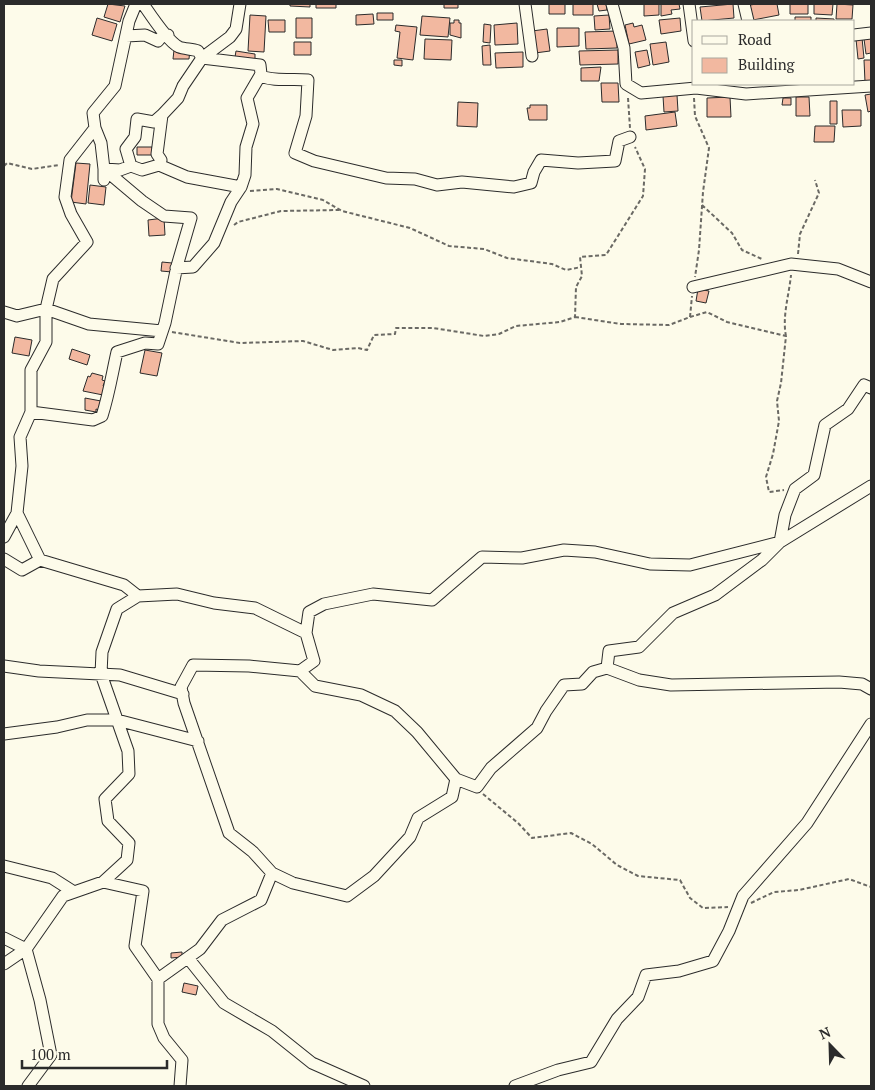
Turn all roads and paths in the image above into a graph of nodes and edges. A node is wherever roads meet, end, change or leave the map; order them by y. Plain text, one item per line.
1 (136, 4) edge
2 (144, 4) edge
3 (240, 4) edge
4 (525, 4) edge
5 (612, 4) edge
6 (689, 4) edge
7 (744, 4) edge
8 (748, 20) edge
9 (692, 26) edge
10 (871, 33) edge
11 (168, 35) junction
12 (855, 35) edge
13 (126, 36) junction
14 (532, 56) dead end
15 (202, 58) junction
16 (260, 76) junction
17 (626, 84) junction
18 (697, 86) edge
19 (871, 86) edge
20 (162, 115) junction
21 (95, 128) junction
22 (630, 137) junction
23 (4, 162) edge
24 (8, 163) junction
25 (158, 165) junction
26 (4, 166) edge
27 (69, 166) junction
28 (131, 166) junction
29 (104, 174) junction
30 (815, 180) dead end
31 (239, 190) junction
32 (702, 205) junction
33 (340, 210) junction
34 (228, 229) dead end
35 (762, 259) dead end
36 (797, 265) junction
37 (582, 267) junction
38 (176, 268) junction
39 (871, 282) edge
40 (693, 287) junction
41 (46, 309) junction
42 (4, 312) edge
43 (575, 317) junction
44 (690, 317) junction
45 (162, 331) junction
46 (786, 336) junction
47 (871, 388) edge
48 (31, 412) junction
49 (871, 486) edge
50 (795, 489) junction
51 (17, 513) junction
52 (4, 537) edge
53 (780, 542) junction
54 (4, 559) edge
55 (40, 560) junction
56 (138, 596) junction
57 (306, 633) junction
58 (4, 666) edge
59 (607, 668) junction
60 (300, 671) junction
61 (101, 674) junction
62 (871, 689) edge
63 (183, 694) junction
64 (117, 720) junction
65 (871, 724) edge
66 (4, 734) edge
67 (198, 741) junction
68 (456, 779) junction
69 (477, 787) junction
70 (4, 866) edge
71 (272, 873) junction
72 (103, 882) junction
73 (871, 883) edge
74 (870, 886) edge
75 (74, 892) junction
76 (737, 909) junction
77 (4, 938) edge
78 (26, 949) junction
79 (188, 958) junction
80 (4, 964) edge
81 (158, 979) junction
82 (28, 1086) edge
83 (180, 1086) edge
84 (364, 1086) edge
85 (515, 1086) edge

1 - 13 street
2 - 11 street
3 - 15 street
4 - 14 street
5 - 17 street
6 - 9 street
7 - 8 street
10 - 12 street
11 - 13 street
11 - 15 street
13 - 21 street
15 - 16 street
15 - 20 street
16 - 22 street
16 - 31 street
17 - 18 street
17 - 22 path
18 - 19 street
18 - 32 path
20 - 25 street
20 - 28 street
21 - 27 street
21 - 29 street
22 - 37 path
23 - 24 path
24 - 26 path
24 - 27 path
25 - 28 street
25 - 31 street
27 - 41 street
28 - 29 street
29 - 38 street
30 - 36 path
31 - 33 path
31 - 38 street
32 - 35 path
32 - 40 path
33 - 34 path
33 - 37 path
36 - 39 street
36 - 40 street
36 - 46 path
37 - 43 path
38 - 45 street
40 - 44 path
41 - 42 street
41 - 45 street
41 - 48 street
43 - 44 path
43 - 45 path
44 - 46 path
45 - 48 street
46 - 50 path
47 - 50 street
48 - 51 street
49 - 53 street
50 - 53 street
51 - 52 street
51 - 55 street
53 - 57 street
53 - 59 street
54 - 55 street
55 - 56 street
56 - 57 street
56 - 61 street
57 - 60 street
58 - 61 street
59 - 62 street
59 - 69 street
60 - 63 street
60 - 68 street
61 - 63 street
61 - 64 street
63 - 67 street
64 - 66 street
64 - 67 street
64 - 72 street
65 - 76 street
67 - 71 street
68 - 69 street
68 - 71 street
69 - 76 path
70 - 75 street
71 - 79 street
72 - 75 street
72 - 81 street
73 - 74 path
74 - 76 path
75 - 78 street
76 - 85 street
77 - 78 street
78 - 80 street
78 - 82 street
79 - 81 street
79 - 84 street
81 - 83 street

